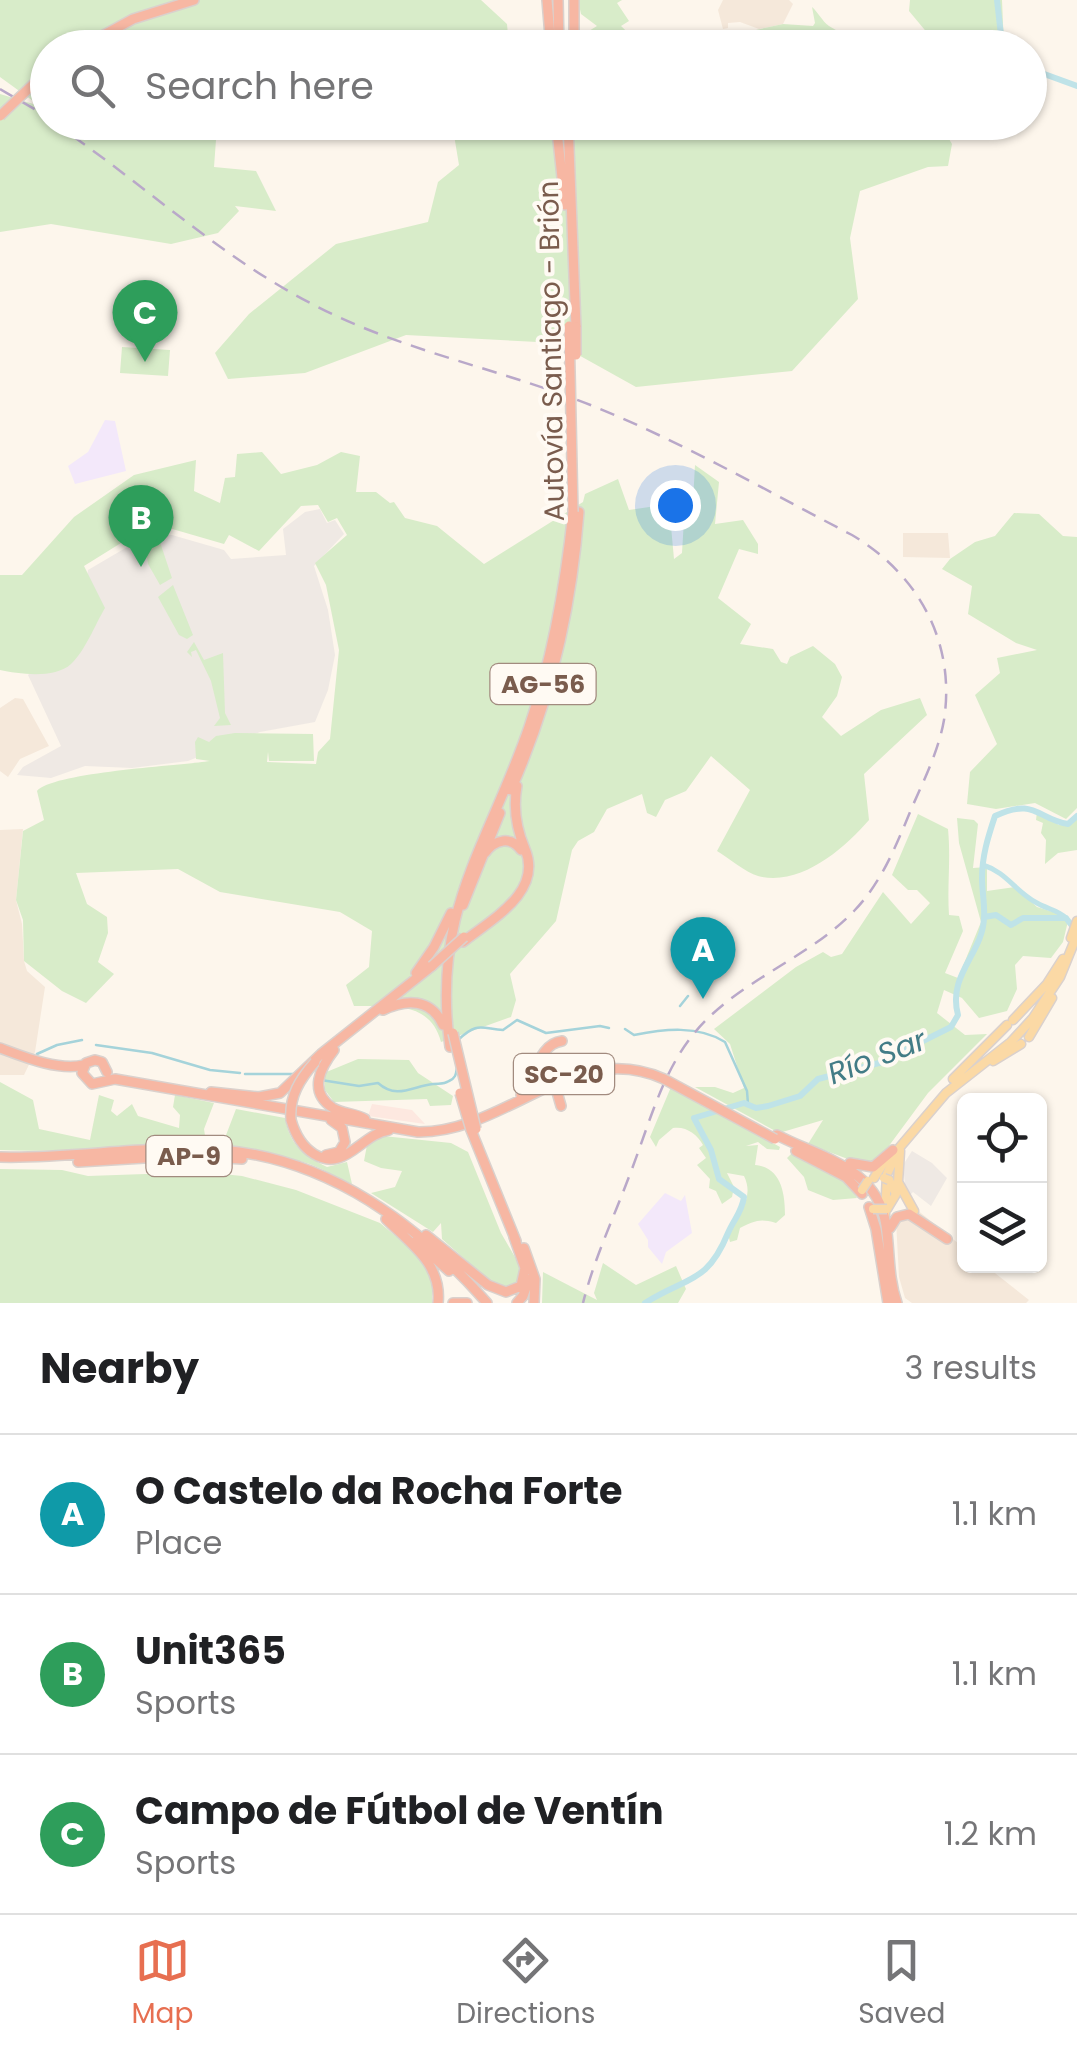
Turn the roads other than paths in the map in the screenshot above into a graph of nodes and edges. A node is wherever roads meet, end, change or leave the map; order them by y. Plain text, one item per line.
1 (194, 0) edge
2 (547, 0) edge
3 (560, 0) edge
4 (574, 0) edge
5 (113, 30) edge
6 (550, 30) edge
7 (561, 30) edge
8 (574, 30) edge
9 (30, 87) edge
10 (0, 116) edge
11 (566, 140) edge
12 (566, 140) edge
13 (568, 201) junction
14 (576, 512) junction
15 (522, 764) junction
16 (478, 863) junction
17 (462, 888) junction
18 (1077, 921) edge
19 (1077, 935) edge
20 (464, 940) junction
21 (1069, 949) junction
22 (1065, 960) junction
23 (433, 967) junction
24 (400, 990) junction
25 (383, 1010) junction
26 (450, 1040) junction
27 (562, 1041) dead end
28 (334, 1047) junction
29 (0, 1050) edge
30 (317, 1062) junction
31 (84, 1070) junction
32 (106, 1075) junction
33 (665, 1077) junction
34 (568, 1078) junction
35 (956, 1080) junction
36 (212, 1092) junction
37 (521, 1095) junction
38 (561, 1106) dead end
39 (324, 1117) junction
40 (365, 1119) junction
41 (498, 1119) dead end
42 (293, 1120) junction
43 (470, 1126) junction
44 (396, 1128) junction
45 (779, 1138) junction
46 (906, 1140) junction
47 (896, 1151) junction
48 (0, 1160) edge
49 (850, 1163) junction
50 (880, 1180) junction
51 (347, 1186) junction
52 (869, 1199) junction
53 (914, 1211) dead end
54 (888, 1216) junction
55 (386, 1219) junction
56 (514, 1237) junction
57 (947, 1239) dead end
58 (531, 1265) junction
59 (438, 1303) edge
60 (453, 1303) edge
61 (468, 1303) edge
62 (479, 1303) edge
63 (487, 1303) edge
64 (519, 1303) edge
65 (534, 1303) edge
66 (894, 1303) edge

1 - 5 highway
2 - 6 highway
3 - 7 highway
4 - 8 highway
9 - 10 highway, bridge
11 - 13 highway
12 - 13 highway
13 - 14 highway, Autovía Santiago - Brión / AG-56, bridge
14 - 15 highway, Autovía Santiago - Brión / AG-56
14 - 17 highway, Autovía Santiago - Brión / AG-56
15 - 16 highway, Autovía Santiago - Brión / AG-56
15 - 20 highway
16 - 20 highway
16 - 26 highway, Autovía Santiago - Brión / AG-56
17 - 24 highway
17 - 26 highway, Autovía Santiago - Brión / AG-56
18 - 21 main road
19 - 21 main road
20 - 23 highway, bridge
21 - 22 main road
22 - 35 main road
22 - 35 main road
22 - 35 main road
23 - 24 highway
23 - 25 highway
24 - 28 highway
25 - 26 highway
25 - 28 highway
26 - 43 highway, Autovía Santiago - Brión / AG-56, bridge
27 - 37 highway
28 - 30 highway
29 - 31 highway
30 - 36 highway, bridge
30 - 40 highway
30 - 42 highway, bridge
31 - 32 highway
31 - 32 highway
32 - 36 highway, SC-20
32 - 39 highway, SC-20
33 - 34 highway, SC-20
33 - 37 highway, SC-20
33 - 45 highway, SC-20, bridge
34 - 38 highway
34 - 43 highway, SC-20
35 - 46 main road
35 - 47 main road
36 - 40 highway, SC-20
37 - 43 highway, SC-20
39 - 42 highway
39 - 44 highway, SC-20
40 - 43 highway, SC-20
41 - 43 highway
42 - 44 highway
43 - 44 highway, SC-20
43 - 56 highway, Autovía Santiago - Brión / AG-56
43 - 58 highway, Autovía Santiago - Brión / AG-56
45 - 49 highway
45 - 52 highway, SC-20
45 - 52 highway, SC-20
46 - 47 main road
46 - 54 main road
47 - 49 highway
47 - 50 main road
47 - 50 main road
47 - 53 main road
48 - 51 highway, AP-9
48 - 55 highway, AP-9
49 - 50 highway
50 - 52 main road, bridge
50 - 54 main road
51 - 56 highway
51 - 63 highway, AP-9
52 - 54 highway
52 - 66 highway
54 - 57 highway
54 - 66 highway
55 - 59 highway
55 - 62 highway, AP-9
56 - 64 highway
58 - 64 highway
58 - 65 highway, Autovía Santiago - Brión
60 - 61 highway

